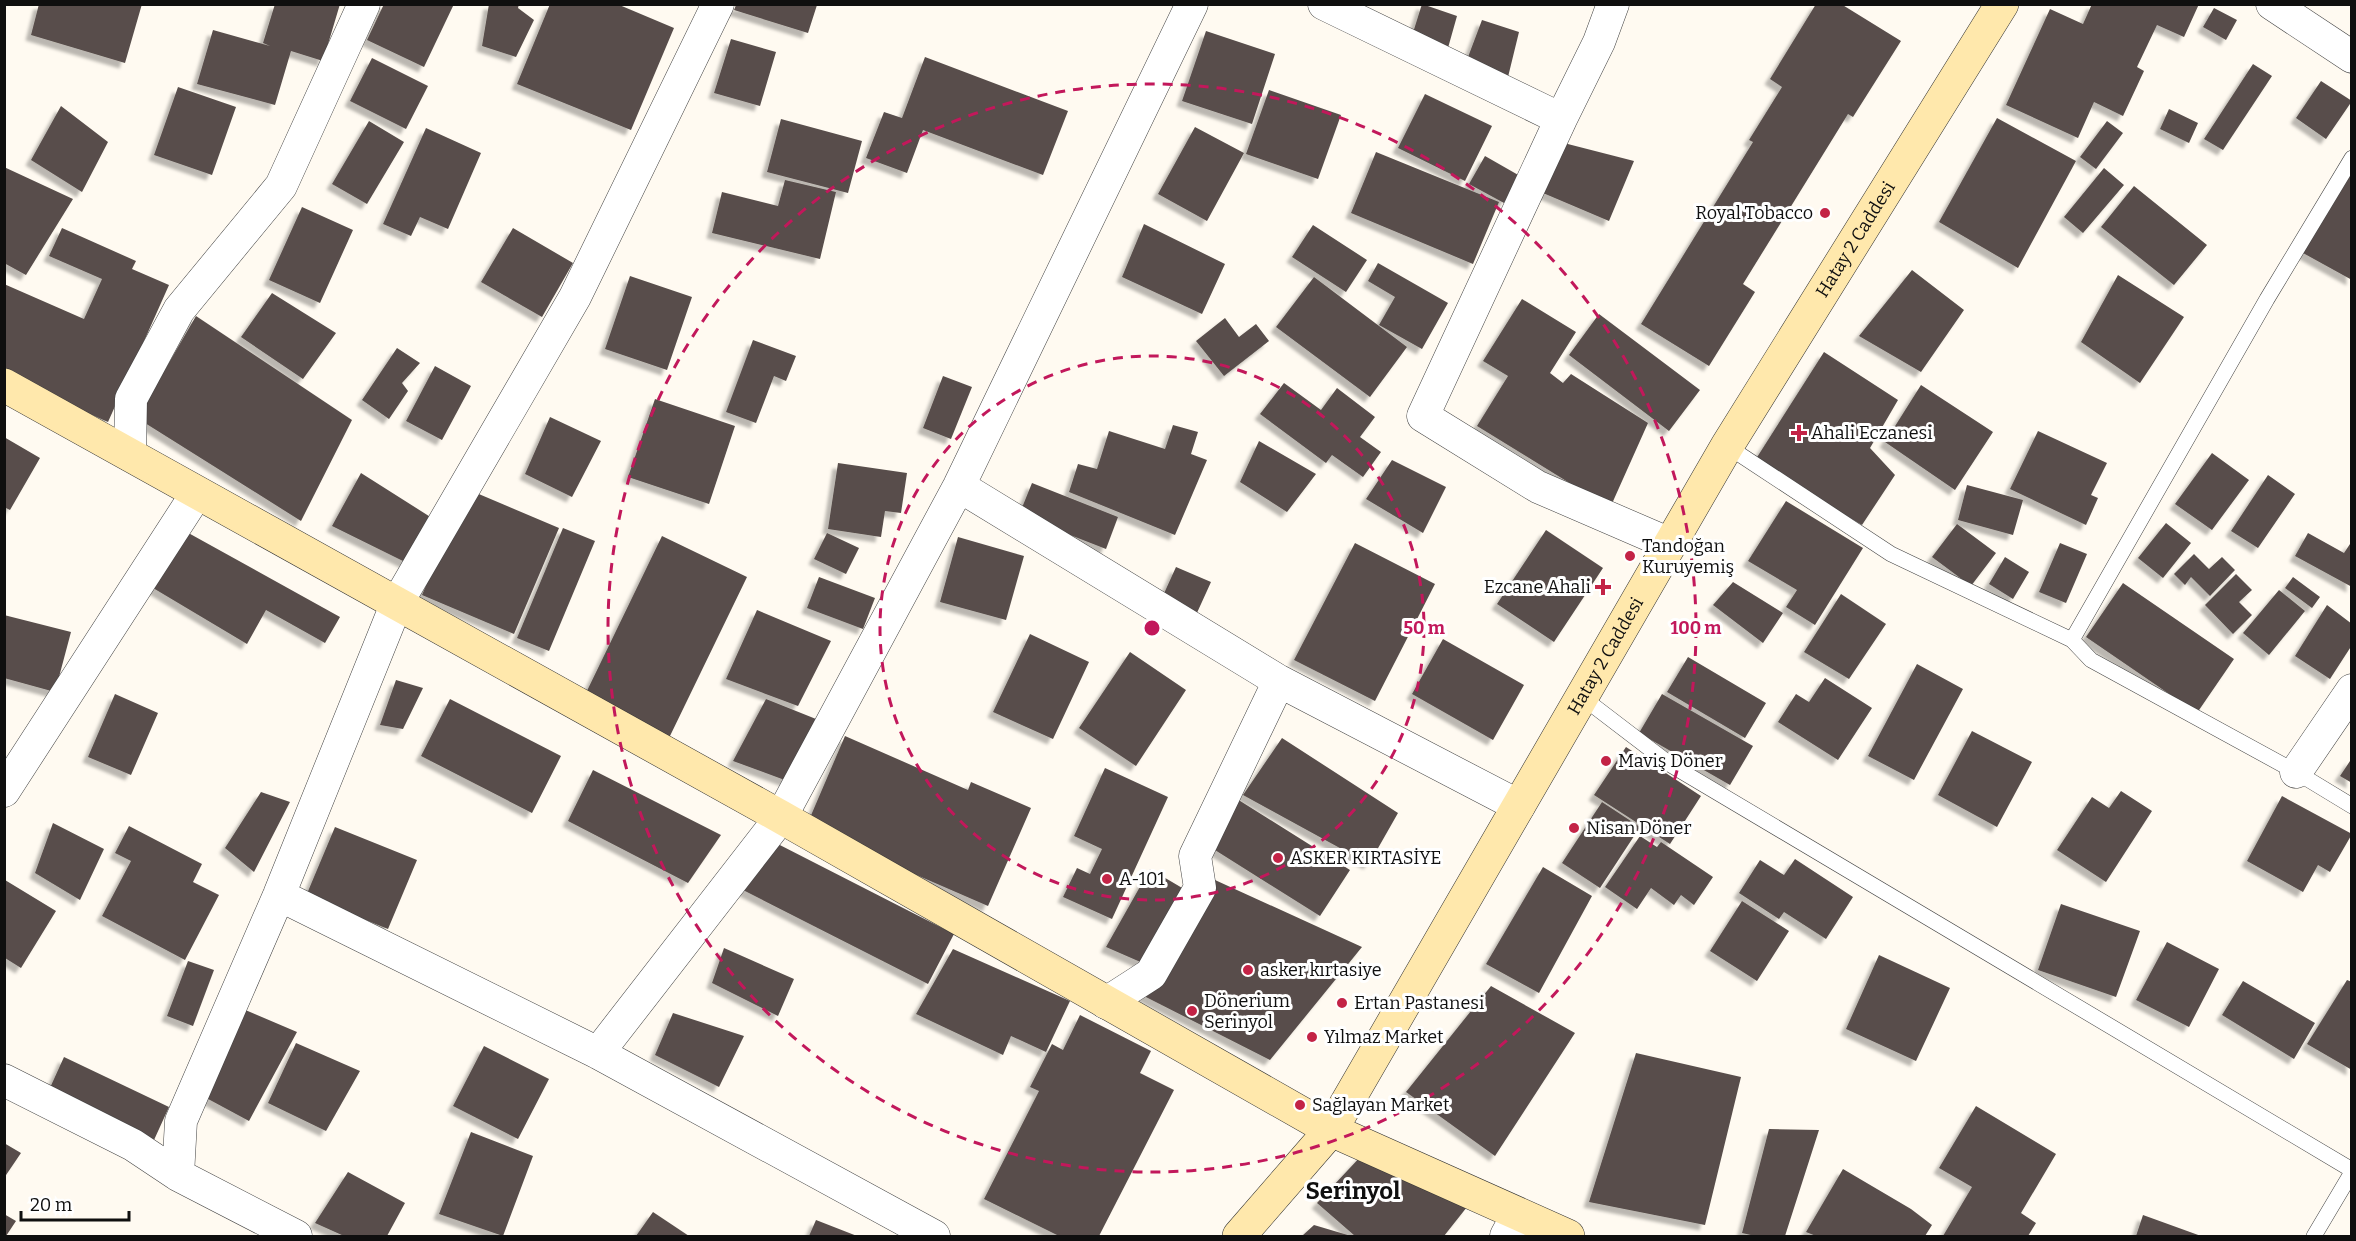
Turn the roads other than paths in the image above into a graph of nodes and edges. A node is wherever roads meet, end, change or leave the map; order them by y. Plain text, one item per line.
1 (364, 4) edge
2 (718, 4) edge
3 (1192, 4) edge
4 (1324, 4) edge
5 (1613, 4) edge
6 (2002, 4) edge
7 (2272, 4) edge
8 (2352, 57) edge
9 (1561, 119) junction
10 (2352, 158) edge
11 (4, 385) edge
12 (1727, 446) junction
13 (130, 455) junction
14 (958, 486) junction
15 (197, 493) junction
16 (1671, 544) junction
17 (396, 605) junction
18 (2072, 640) junction
19 (1279, 681) junction
20 (2352, 690) edge
21 (1582, 697) junction
22 (2296, 772) junction
23 (4, 791) edge
24 (1519, 806) junction
25 (2352, 806) edge
26 (781, 817) junction
27 (279, 896) junction
28 (1106, 1003) junction
29 (598, 1053) junction
30 (4, 1080) edge
31 (1331, 1130) junction
32 (2352, 1171) edge
33 (178, 1175) junction
34 (1512, 1225) edge
35 (296, 1236) edge
36 (934, 1236) edge
37 (1239, 1236) edge
38 (1568, 1236) edge
39 (2314, 1236) edge

1 - 13 street
2 - 17 street
3 - 14 street
4 - 9 street
5 - 9 street
6 - 12 street, Hatay 2 Caddesi
7 - 8 street
9 - 16 street
10 - 18 lane
11 - 13 street
12 - 16 street, Hatay 2 Caddesi
12 - 18 lane
13 - 15 street
14 - 19 street
14 - 26 street
15 - 17 street
15 - 23 street
16 - 21 street, Hatay 2 Caddesi
17 - 26 street
17 - 27 street
18 - 22 lane
19 - 24 street
19 - 28 street
20 - 22 street
21 - 24 street, Hatay 2 Caddesi
21 - 32 lane
22 - 25 lane
24 - 31 street, Hatay 2 Caddesi
26 - 28 street
26 - 29 street
27 - 29 street
27 - 33 street
28 - 31 street
29 - 36 street
30 - 33 street
31 - 34 street
31 - 37 street, Hatay 2 Caddesi
32 - 39 lane
33 - 35 street
34 - 38 street

